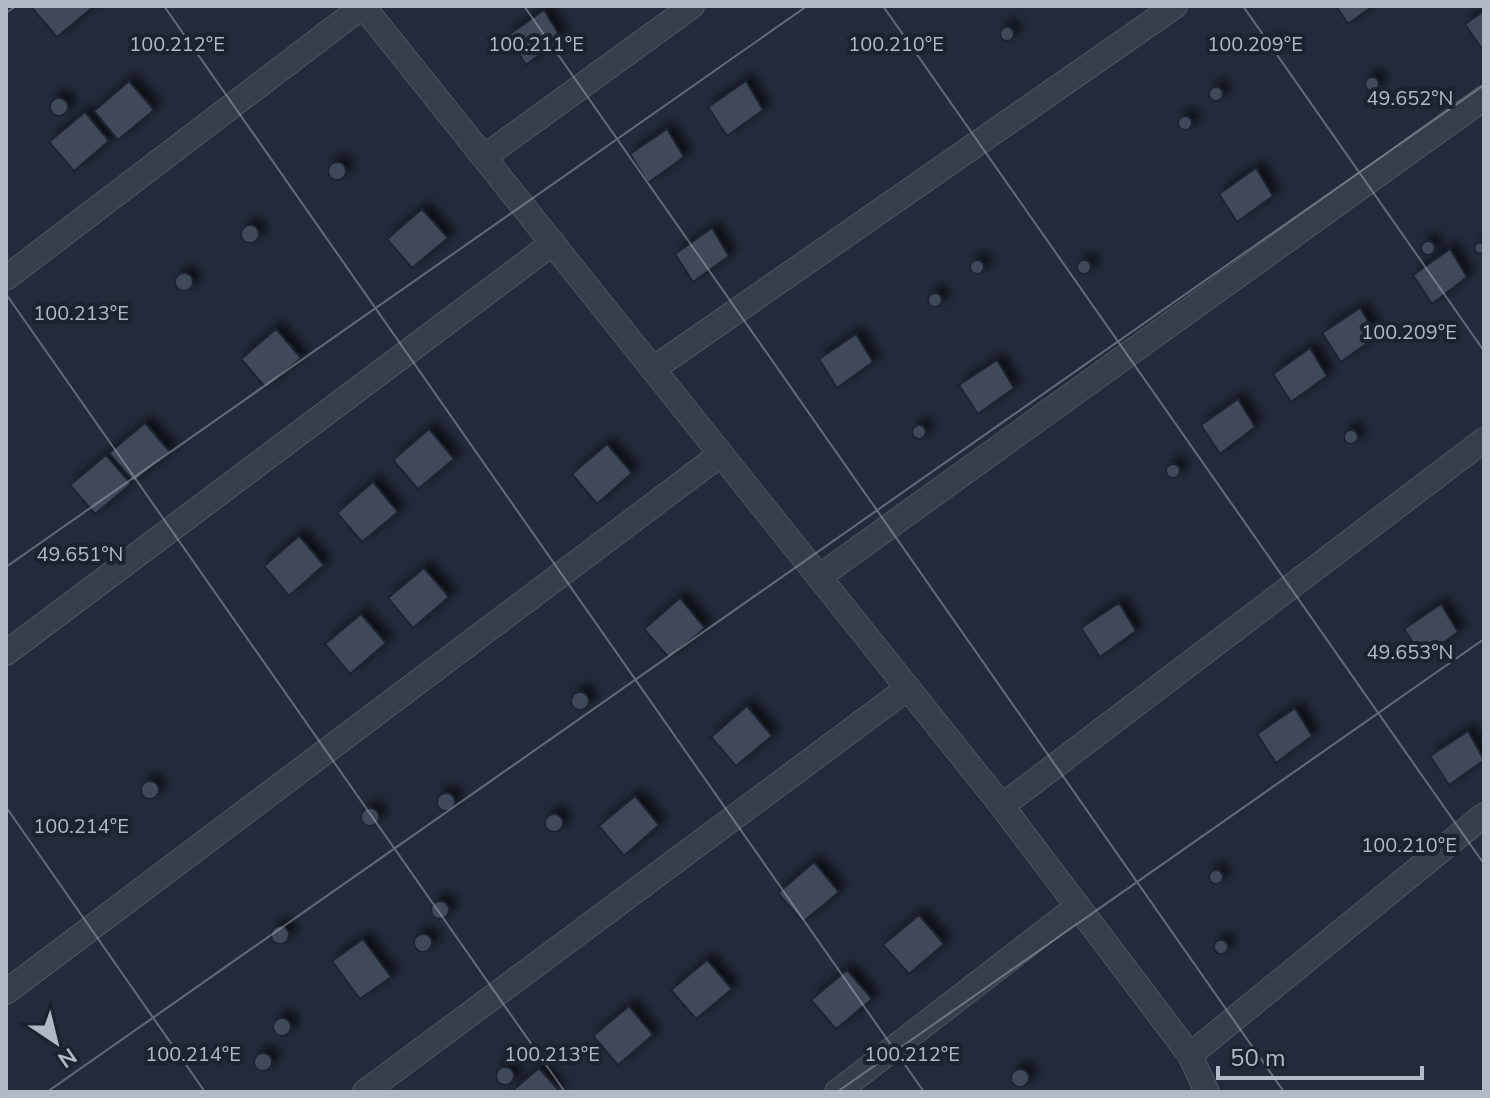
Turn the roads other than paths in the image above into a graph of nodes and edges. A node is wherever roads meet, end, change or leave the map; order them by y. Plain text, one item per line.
1 (363, 6) edge
2 (692, 6) edge
3 (1175, 6) edge
4 (1484, 98) edge
5 (484, 157) junction
6 (553, 243) junction
7 (6, 278) edge
8 (653, 369) junction
9 (1484, 440) edge
10 (721, 454) junction
11 (819, 577) junction
12 (6, 653) edge
13 (908, 688) junction
14 (1002, 806) junction
15 (1484, 815) edge
16 (1078, 906) junction
17 (6, 992) edge
18 (1190, 1055) junction
19 (365, 1092) edge
20 (837, 1092) edge
21 (1207, 1092) edge

1 - 5 street
1 - 7 street
2 - 5 street
3 - 8 street
4 - 11 street
5 - 6 street
6 - 8 street
6 - 12 street
8 - 10 street
9 - 14 street
10 - 11 street
10 - 17 street
11 - 13 street
13 - 14 street
13 - 19 street
14 - 16 street
15 - 18 street
16 - 18 street
16 - 20 street
18 - 21 street

